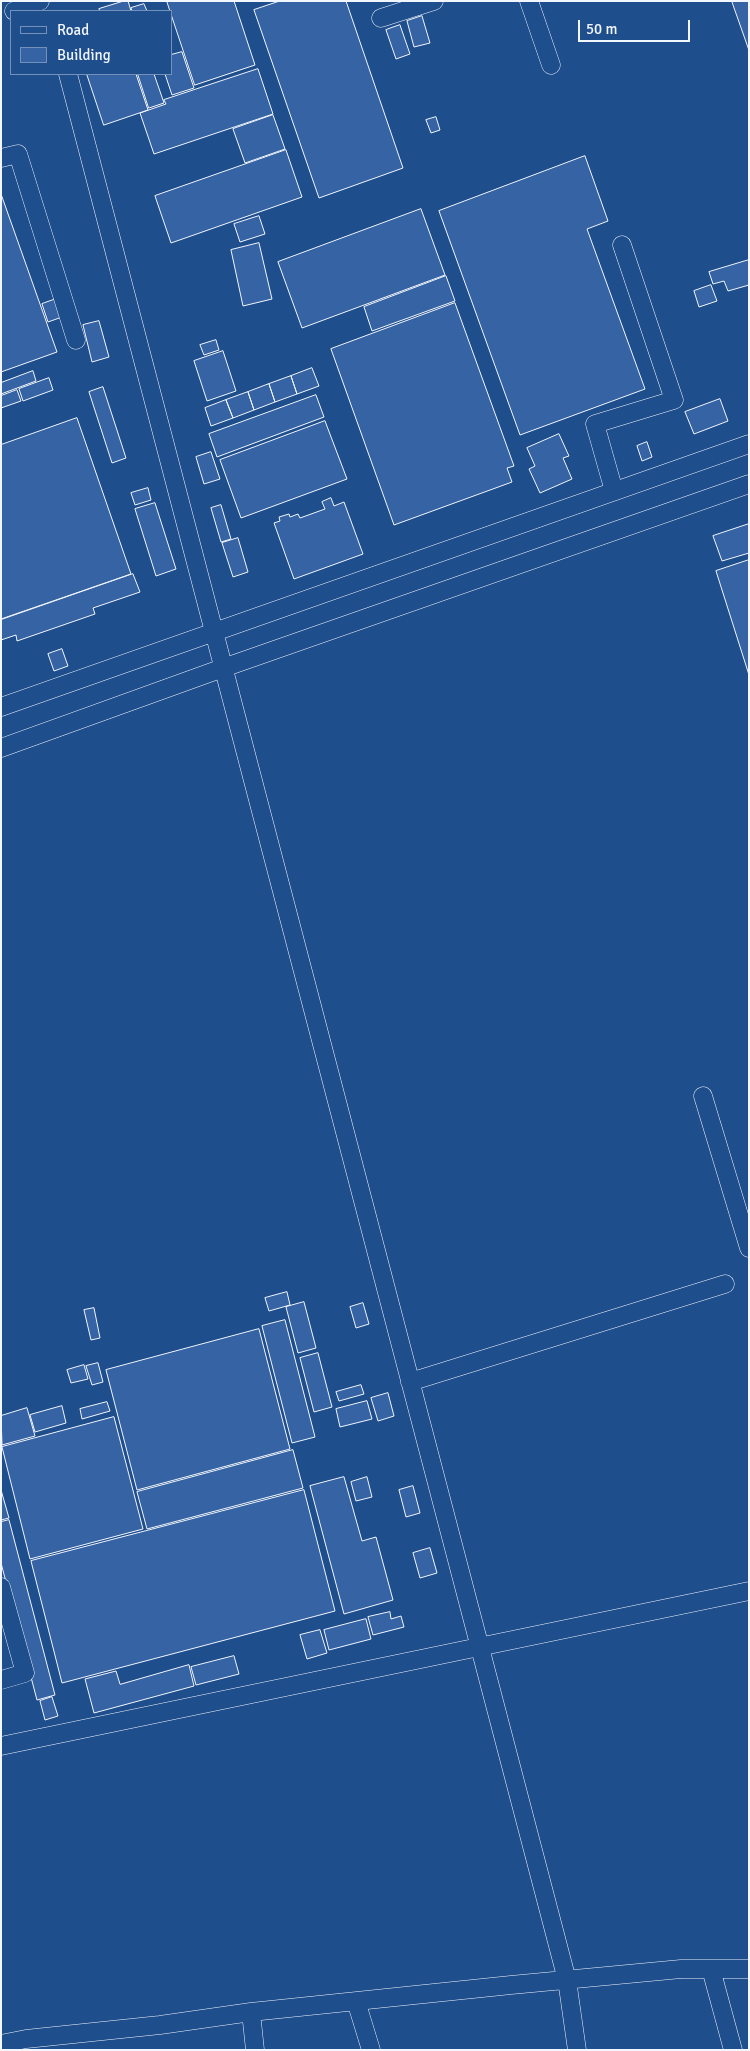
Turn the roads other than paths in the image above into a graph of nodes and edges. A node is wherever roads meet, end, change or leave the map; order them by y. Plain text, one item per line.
1 (40, 1) edge
2 (434, 1) edge
3 (529, 1) edge
4 (18, 10) edge
5 (381, 18) dead end
6 (551, 65) dead end
7 (68, 75) edge
8 (1, 158) edge
9 (622, 245) dead end
10 (76, 340) dead end
11 (749, 444) edge
12 (749, 484) edge
13 (614, 491) junction
14 (213, 632) junction
15 (223, 668) junction
16 (1, 707) edge
17 (1, 748) edge
18 (703, 1096) dead end
19 (749, 1248) edge
20 (725, 1284) dead end
21 (410, 1382) junction
22 (1, 1587) edge
23 (749, 1591) edge
24 (479, 1647) junction
25 (1, 1680) edge
26 (1, 1746) edge
27 (712, 1969) junction
28 (749, 1969) edge
29 (566, 1980) junction
30 (356, 2001) junction
31 (252, 2012) junction
32 (6, 2045) edge
33 (255, 2050) edge
34 (370, 2050) edge
35 (577, 2050) edge
36 (733, 2050) edge

1 - 4 street
2 - 5 street
3 - 6 street
7 - 14 street
8 - 10 street
9 - 13 street
11 - 13 street
12 - 15 street
13 - 14 street
14 - 15 street
14 - 16 street
15 - 17 street
15 - 21 street
18 - 19 street
20 - 21 street
21 - 24 street
22 - 25 street
23 - 24 street
24 - 26 street
24 - 29 street
27 - 28 street
27 - 29 street
27 - 36 street
29 - 30 street
29 - 35 street
30 - 31 street
30 - 34 street
31 - 32 street
31 - 33 street

